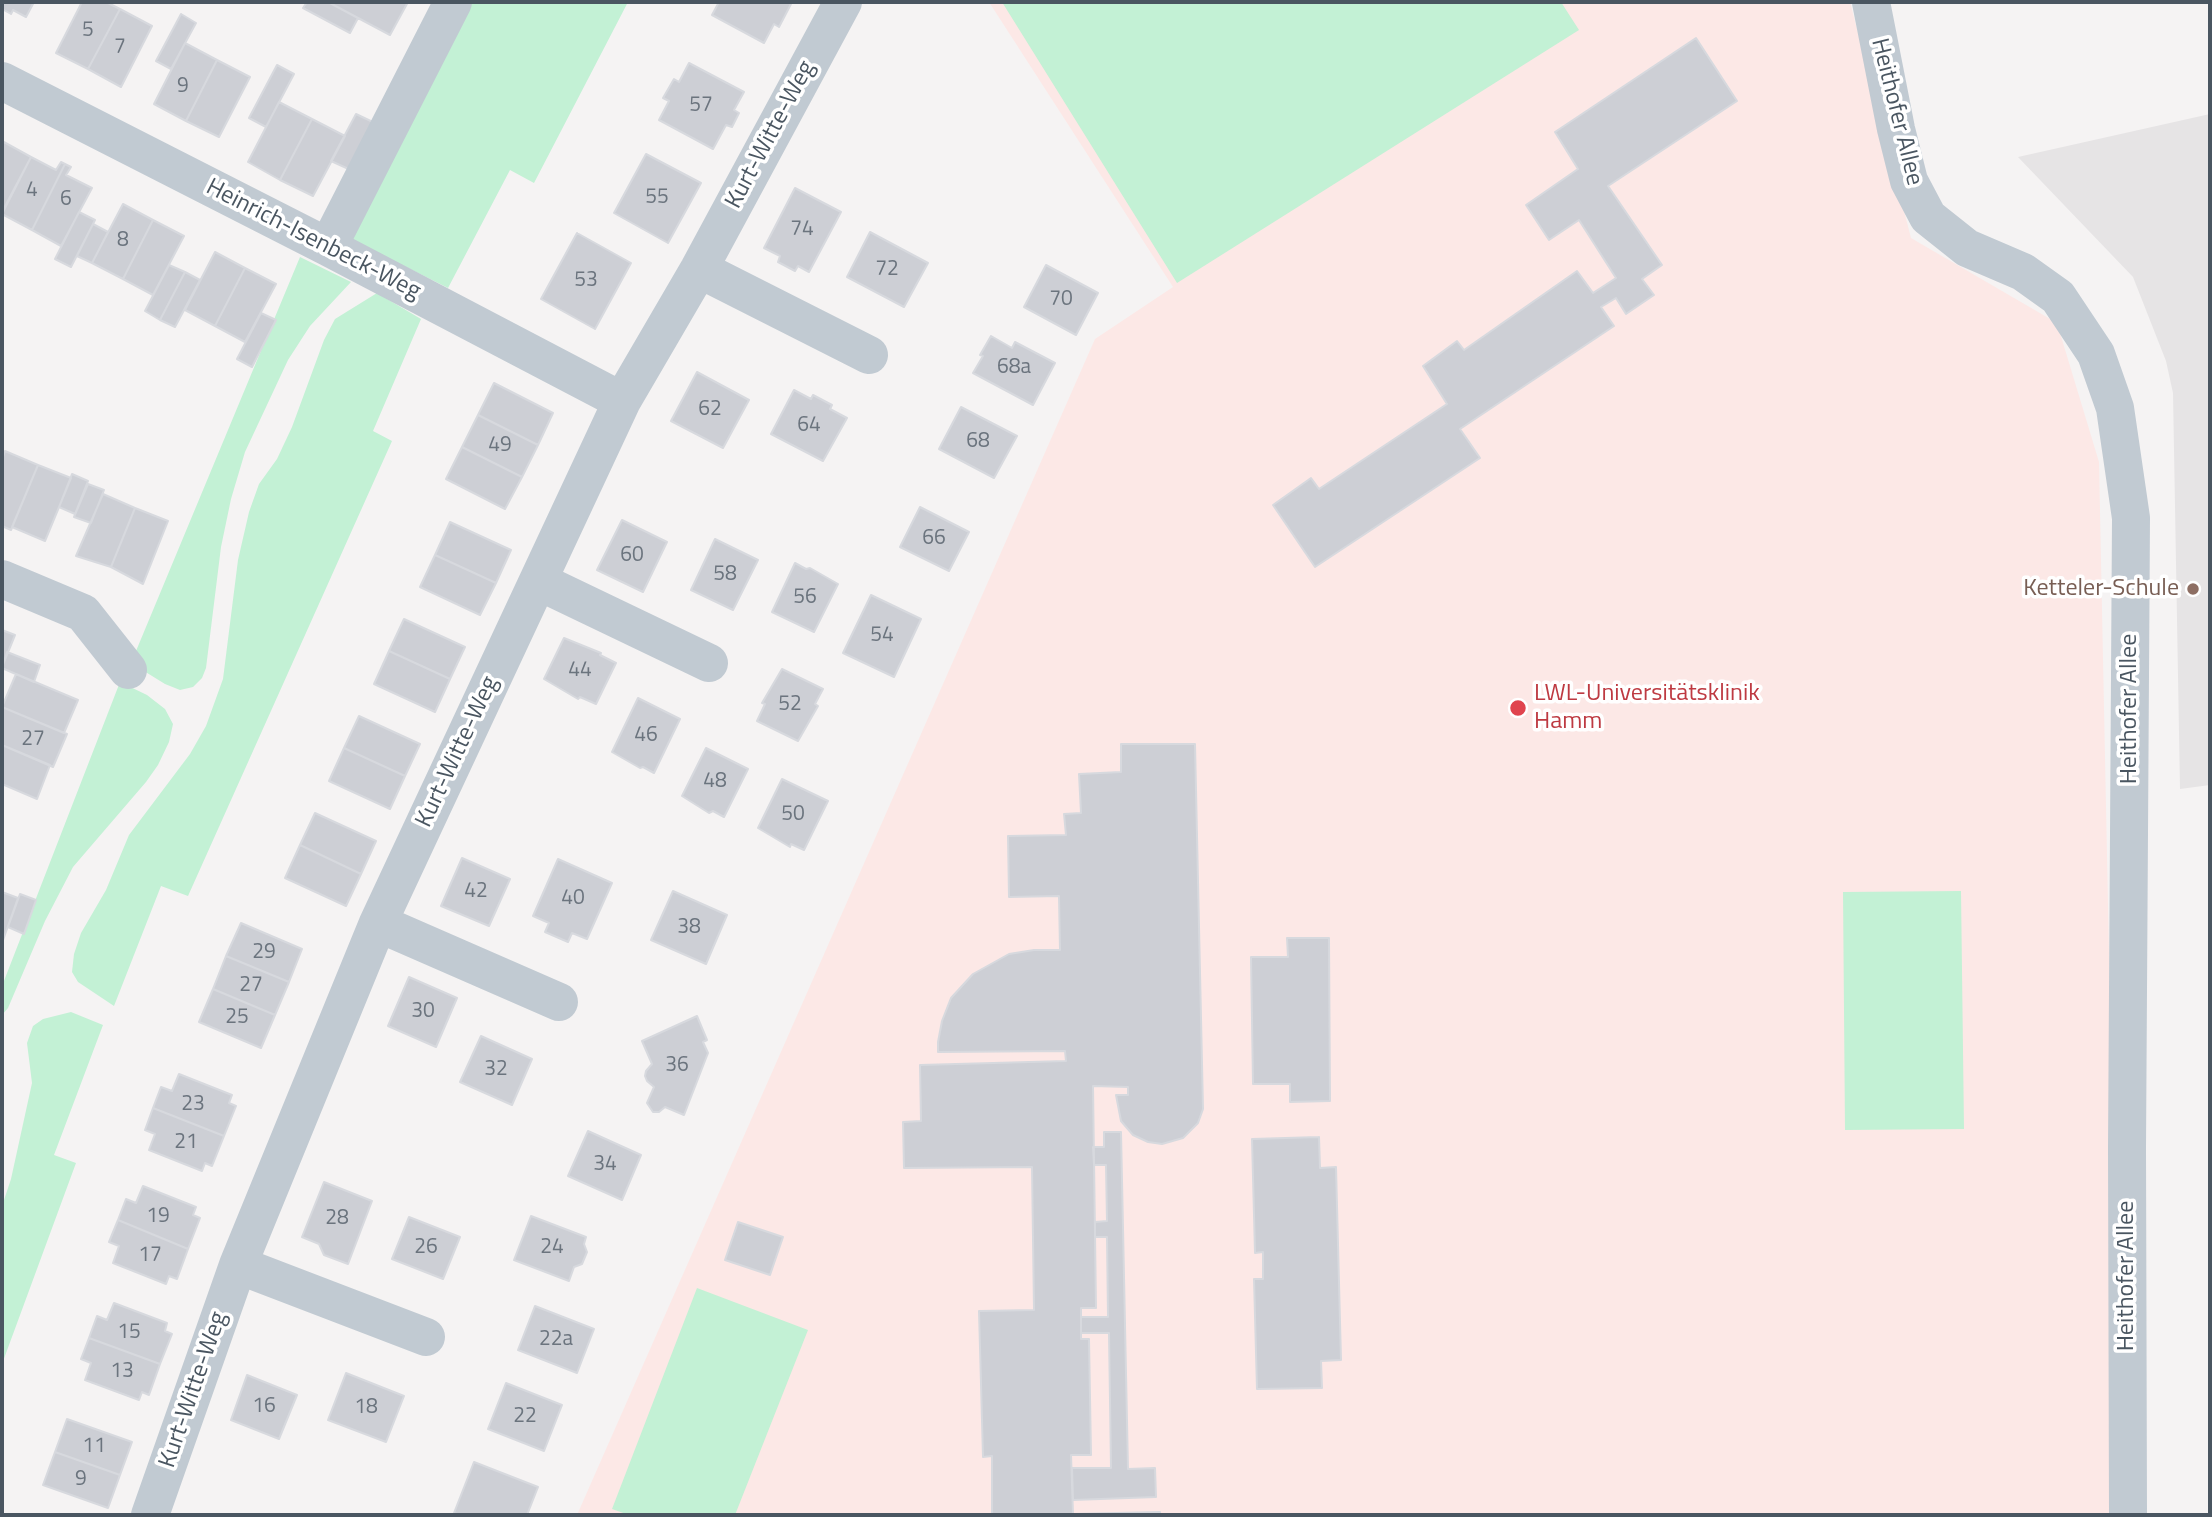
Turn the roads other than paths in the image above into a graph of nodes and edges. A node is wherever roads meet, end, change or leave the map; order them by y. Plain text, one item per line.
1 (453, 2) edge
2 (843, 2) edge
3 (1871, 2) edge
4 (2, 81) edge
5 (328, 247) junction
6 (699, 269) junction
7 (869, 355) dead end
8 (622, 401) junction
9 (2, 579) edge
10 (538, 581) junction
11 (709, 663) dead end
12 (128, 670) dead end
13 (378, 923) junction
14 (559, 1002) dead end
15 (238, 1265) junction
16 (426, 1337) dead end
17 (150, 1515) edge
18 (2128, 1515) edge

1 - 5 street
2 - 6 street, Kurt-Witte-Weg
3 - 18 street, Heithofer Allee
4 - 5 street, Heinrich-Isenbeck-Weg
5 - 8 street, Heinrich-Isenbeck-Weg
6 - 7 street
6 - 8 street, Kurt-Witte-Weg
8 - 10 street, Kurt-Witte-Weg
9 - 12 street
10 - 11 street
10 - 13 street, Kurt-Witte-Weg
13 - 14 street
13 - 15 street, Kurt-Witte-Weg
15 - 16 street
15 - 17 street, Kurt-Witte-Weg

